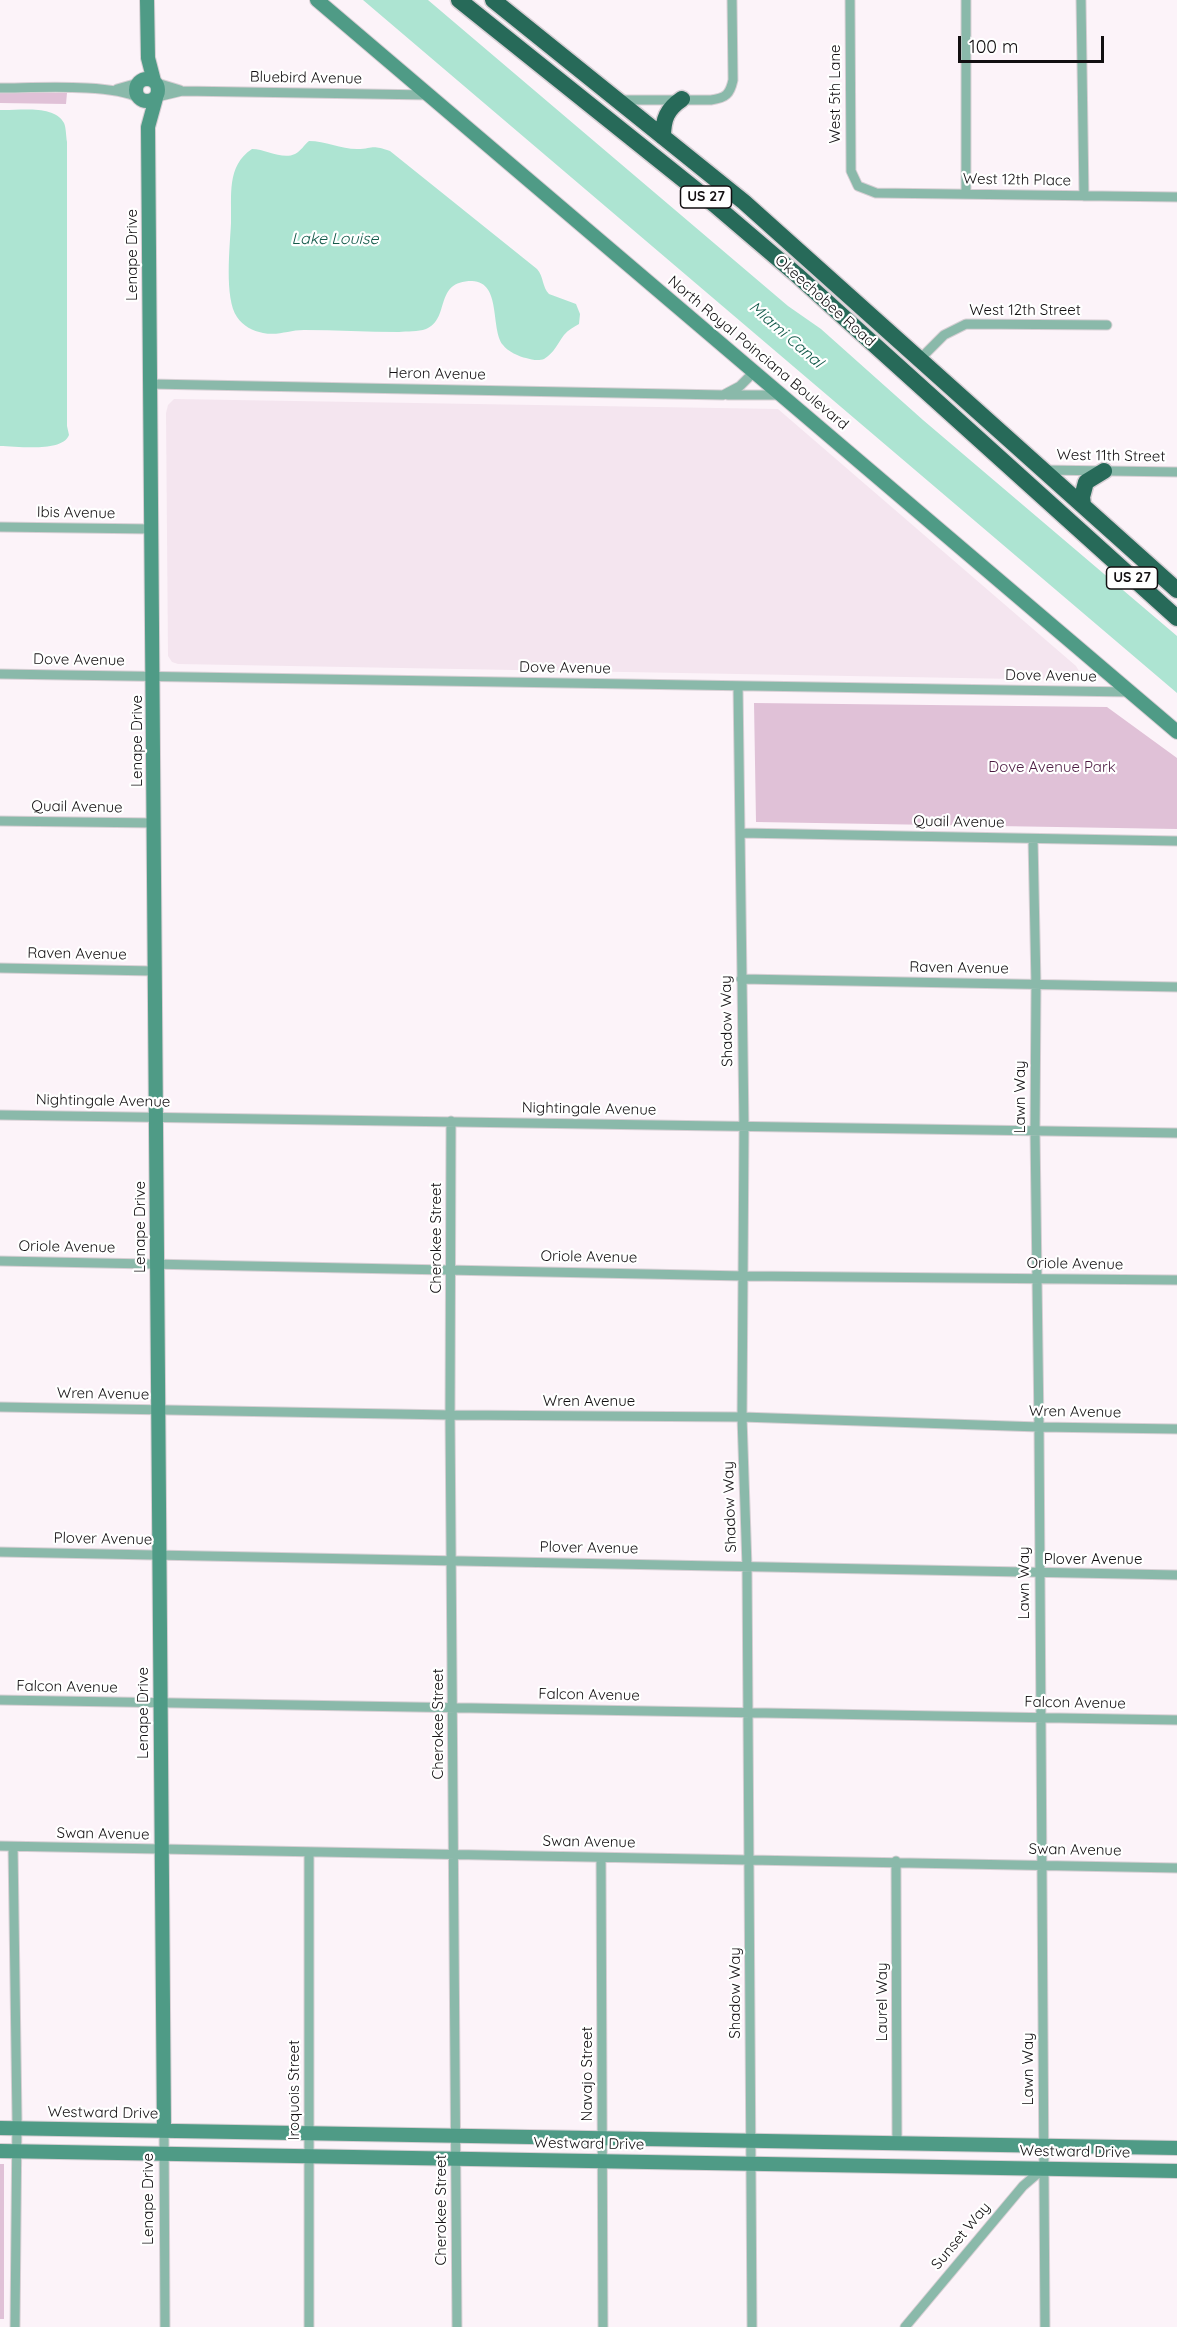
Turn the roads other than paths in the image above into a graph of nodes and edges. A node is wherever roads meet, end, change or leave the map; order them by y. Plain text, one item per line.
1 (147, 0) edge
2 (317, 0) edge
3 (459, 0) edge
4 (493, 0) edge
5 (732, 0) edge
6 (850, 0) edge
7 (966, 0) edge
8 (1082, 0) edge
9 (151, 87) junction
10 (0, 88) edge
11 (111, 90) junction
12 (571, 90) junction
13 (429, 94) junction
14 (140, 99) junction
15 (682, 99) junction
16 (616, 100) junction
17 (148, 127) junction
18 (663, 137) junction
19 (858, 186) joint
20 (966, 194) junction
21 (1084, 196) junction
22 (1177, 197) edge
23 (744, 202) junction
24 (715, 205) junction
25 (1107, 325) dead end
26 (876, 346) junction
27 (920, 359) junction
28 (754, 371) junction
29 (150, 384) junction
30 (723, 394) junction
31 (782, 395) junction
32 (1001, 459) junction
33 (1044, 470) junction
34 (1104, 471) junction
35 (1177, 472) edge
36 (1083, 505) junction
37 (0, 527) edge
38 (151, 529) junction
39 (1177, 590) edge
40 (1177, 618) edge
41 (0, 674) edge
42 (153, 676) junction
43 (738, 686) junction
44 (1130, 692) junction
45 (1177, 732) edge
46 (0, 821) edge
47 (154, 823) junction
48 (740, 833) junction
49 (1033, 839) junction
50 (1177, 842) edge
51 (0, 968) edge
52 (153, 971) junction
53 (741, 979) junction
54 (1036, 985) junction
55 (1177, 987) edge
56 (0, 1115) edge
57 (155, 1116) junction
58 (451, 1121) junction
59 (744, 1127) junction
60 (1035, 1131) junction
61 (1177, 1133) edge
62 (0, 1261) edge
63 (156, 1263) junction
64 (450, 1269) junction
65 (744, 1276) junction
66 (1038, 1279) junction
67 (1177, 1280) edge
68 (0, 1407) edge
69 (158, 1410) junction
70 (450, 1415) junction
71 (742, 1417) junction
72 (1039, 1427) junction
73 (1177, 1429) edge
74 (0, 1552) edge
75 (159, 1555) junction
76 (452, 1560) junction
77 (747, 1567) junction
78 (1039, 1574) junction
79 (1177, 1575) edge
80 (0, 1700) edge
81 (160, 1703) junction
82 (453, 1707) junction
83 (748, 1714) junction
84 (1040, 1718) junction
85 (1177, 1720) edge
86 (0, 1846) edge
87 (13, 1846) junction
88 (160, 1850) junction
89 (309, 1853) junction
90 (454, 1854) junction
91 (601, 1858) junction
92 (749, 1858) junction
93 (896, 1861) junction
94 (1041, 1864) junction
95 (1177, 1868) edge
96 (0, 2128) edge
97 (17, 2128) junction
98 (164, 2131) junction
99 (309, 2133) junction
100 (456, 2135) junction
101 (603, 2138) junction
102 (750, 2140) junction
103 (897, 2143) junction
104 (1044, 2146) junction
105 (1177, 2148) edge
106 (0, 2151) edge
107 (17, 2151) junction
108 (164, 2153) junction
109 (308, 2156) junction
110 (456, 2158) junction
111 (603, 2161) junction
112 (750, 2164) junction
113 (1044, 2168) junction
114 (1177, 2171) edge
115 (15, 2327) edge
116 (165, 2327) edge
117 (309, 2327) edge
118 (457, 2327) edge
119 (603, 2327) edge
120 (752, 2327) edge
121 (905, 2327) edge
122 (1045, 2327) edge

1 - 9 street
2 - 13 street, North Royal Poinciana Boulevard
3 - 12 highway, Okeechobee Road / US 27
4 - 16 highway, Okeechobee Road / US 27
5 - 15 street
6 - 19 street, West 5th Lane
7 - 20 street
8 - 21 street
9 - 11 street, Bluebird Avenue
9 - 13 street, Bluebird Avenue
9 - 14 street
9 - 17 street, Lenape Drive
10 - 11 street, Bluebird Avenue
11 - 14 street, Bluebird Avenue
12 - 16 highway
12 - 24 highway, Okeechobee Road / US 27
13 - 28 street, North Royal Poinciana Boulevard
14 - 17 street, Lenape Drive
15 - 16 street
15 - 18 highway
16 - 18 highway, Okeechobee Road / US 27
17 - 29 street, Lenape Drive
18 - 23 highway, Okeechobee Road / US 27
19 - 20 street, West 12th Place
20 - 21 street, West 12th Place
21 - 22 street, West 12th Place
23 - 24 highway
23 - 27 highway, Okeechobee Road / US 27
24 - 26 highway, Okeechobee Road / US 27
25 - 27 street, West 12th Street
26 - 27 highway
26 - 32 highway, Okeechobee Road / US 27
27 - 33 highway, Okeechobee Road / US 27
28 - 30 street
28 - 31 street, North Royal Poinciana Boulevard
29 - 30 street, Heron Avenue
29 - 38 street, Lenape Drive
30 - 31 street, Heron Avenue
31 - 44 street, North Royal Poinciana Boulevard
32 - 33 highway
32 - 40 highway, Okeechobee Road / US 27
33 - 34 street, West 11th Street
33 - 36 highway, Okeechobee Road / US 27
34 - 35 street, West 11th Street
34 - 36 highway
36 - 39 highway, Okeechobee Road / US 27
37 - 38 street, Ibis Avenue
38 - 42 street, Lenape Drive
41 - 42 street, Dove Avenue
42 - 43 street, Dove Avenue
42 - 47 street, Lenape Drive
43 - 44 street, Dove Avenue
43 - 48 street, Shadow Way
44 - 45 street, North Royal Poinciana Boulevard
46 - 47 street, Quail Avenue
47 - 52 street, Lenape Drive
48 - 49 street, Quail Avenue
48 - 53 street, Shadow Way
49 - 50 street, Quail Avenue
49 - 54 street, Lawn Way
51 - 52 street, Raven Avenue
52 - 57 street, Lenape Drive
53 - 54 street, Raven Avenue
53 - 59 street, Shadow Way
54 - 55 street, Raven Avenue
54 - 60 street, Lawn Way
56 - 57 street, Nightingale Avenue
57 - 58 street, Nightingale Avenue
57 - 63 street, Lenape Drive
58 - 59 street, Nightingale Avenue
58 - 64 street, Cherokee Street
59 - 60 street, Nightingale Avenue
59 - 65 street, Shadow Way
60 - 61 street, Nightingale Avenue
60 - 66 street, Lawn Way
62 - 63 street, Oriole Avenue
63 - 64 street, Oriole Avenue
63 - 69 street, Lenape Drive
64 - 65 street, Oriole Avenue
64 - 70 street, Cherokee Street
65 - 66 street, Oriole Avenue
65 - 71 street, Shadow Way
66 - 67 street, Oriole Avenue
66 - 72 street, Lawn Way
68 - 69 street, Wren Avenue
69 - 70 street, Wren Avenue
69 - 75 street, Lenape Drive
70 - 71 street, Wren Avenue
70 - 76 street, Cherokee Street
71 - 72 street, Wren Avenue
71 - 77 street, Shadow Way
72 - 73 street, Wren Avenue
72 - 78 street, Lawn Way
74 - 75 street, Plover Avenue
75 - 76 street, Plover Avenue
75 - 81 street, Lenape Drive
76 - 77 street, Plover Avenue
76 - 82 street, Cherokee Street
77 - 78 street, Plover Avenue
77 - 83 street, Shadow Way
78 - 79 street, Plover Avenue
78 - 84 street, Lawn Way
80 - 81 street, Falcon Avenue
81 - 82 street, Falcon Avenue
81 - 88 street, Lenape Drive
82 - 83 street, Falcon Avenue
82 - 90 street, Cherokee Street
83 - 84 street, Falcon Avenue
83 - 92 street, Shadow Way
84 - 85 street, Falcon Avenue
84 - 94 street, Lawn Way
86 - 87 street, Swan Avenue
87 - 88 street, Swan Avenue
87 - 97 street
88 - 89 street, Swan Avenue
88 - 98 street, Lenape Drive
89 - 90 street, Swan Avenue
89 - 99 street, Iroquois Street
90 - 91 street, Swan Avenue
90 - 100 street, Cherokee Street
91 - 92 street, Swan Avenue
91 - 101 street, Navajo Street
92 - 93 street, Swan Avenue
92 - 102 street, Shadow Way
93 - 94 street, Swan Avenue
93 - 103 street, Laurel Way
94 - 95 street, Swan Avenue
94 - 104 street, Lawn Way
96 - 97 street, Westward Drive
97 - 98 street, Westward Drive
97 - 107 street
98 - 99 street, Westward Drive
98 - 108 street, Lenape Drive
99 - 100 street, Westward Drive
99 - 109 street, Iroquois Street
100 - 101 street, Westward Drive
100 - 110 street, Cherokee Street
101 - 102 street, Westward Drive
101 - 111 street, Navajo Street
102 - 103 street, Westward Drive
102 - 112 street, Shadow Way
103 - 104 street, Westward Drive
104 - 105 street, Westward Drive
104 - 113 street, Lawn Way
106 - 107 street, Westward Drive
107 - 108 street, Westward Drive
107 - 115 street
108 - 109 street, Westward Drive
108 - 116 street, Lenape Drive
109 - 110 street, Westward Drive
109 - 117 street, Iroquois Street
110 - 111 street, Westward Drive
110 - 118 street, Cherokee Street
111 - 112 street, Westward Drive
111 - 119 street, Navajo Street
112 - 113 street, Westward Drive
112 - 120 street, Shadow Way
113 - 114 street, Westward Drive
113 - 121 street, Sunset Way
113 - 122 street, Lawn Way

